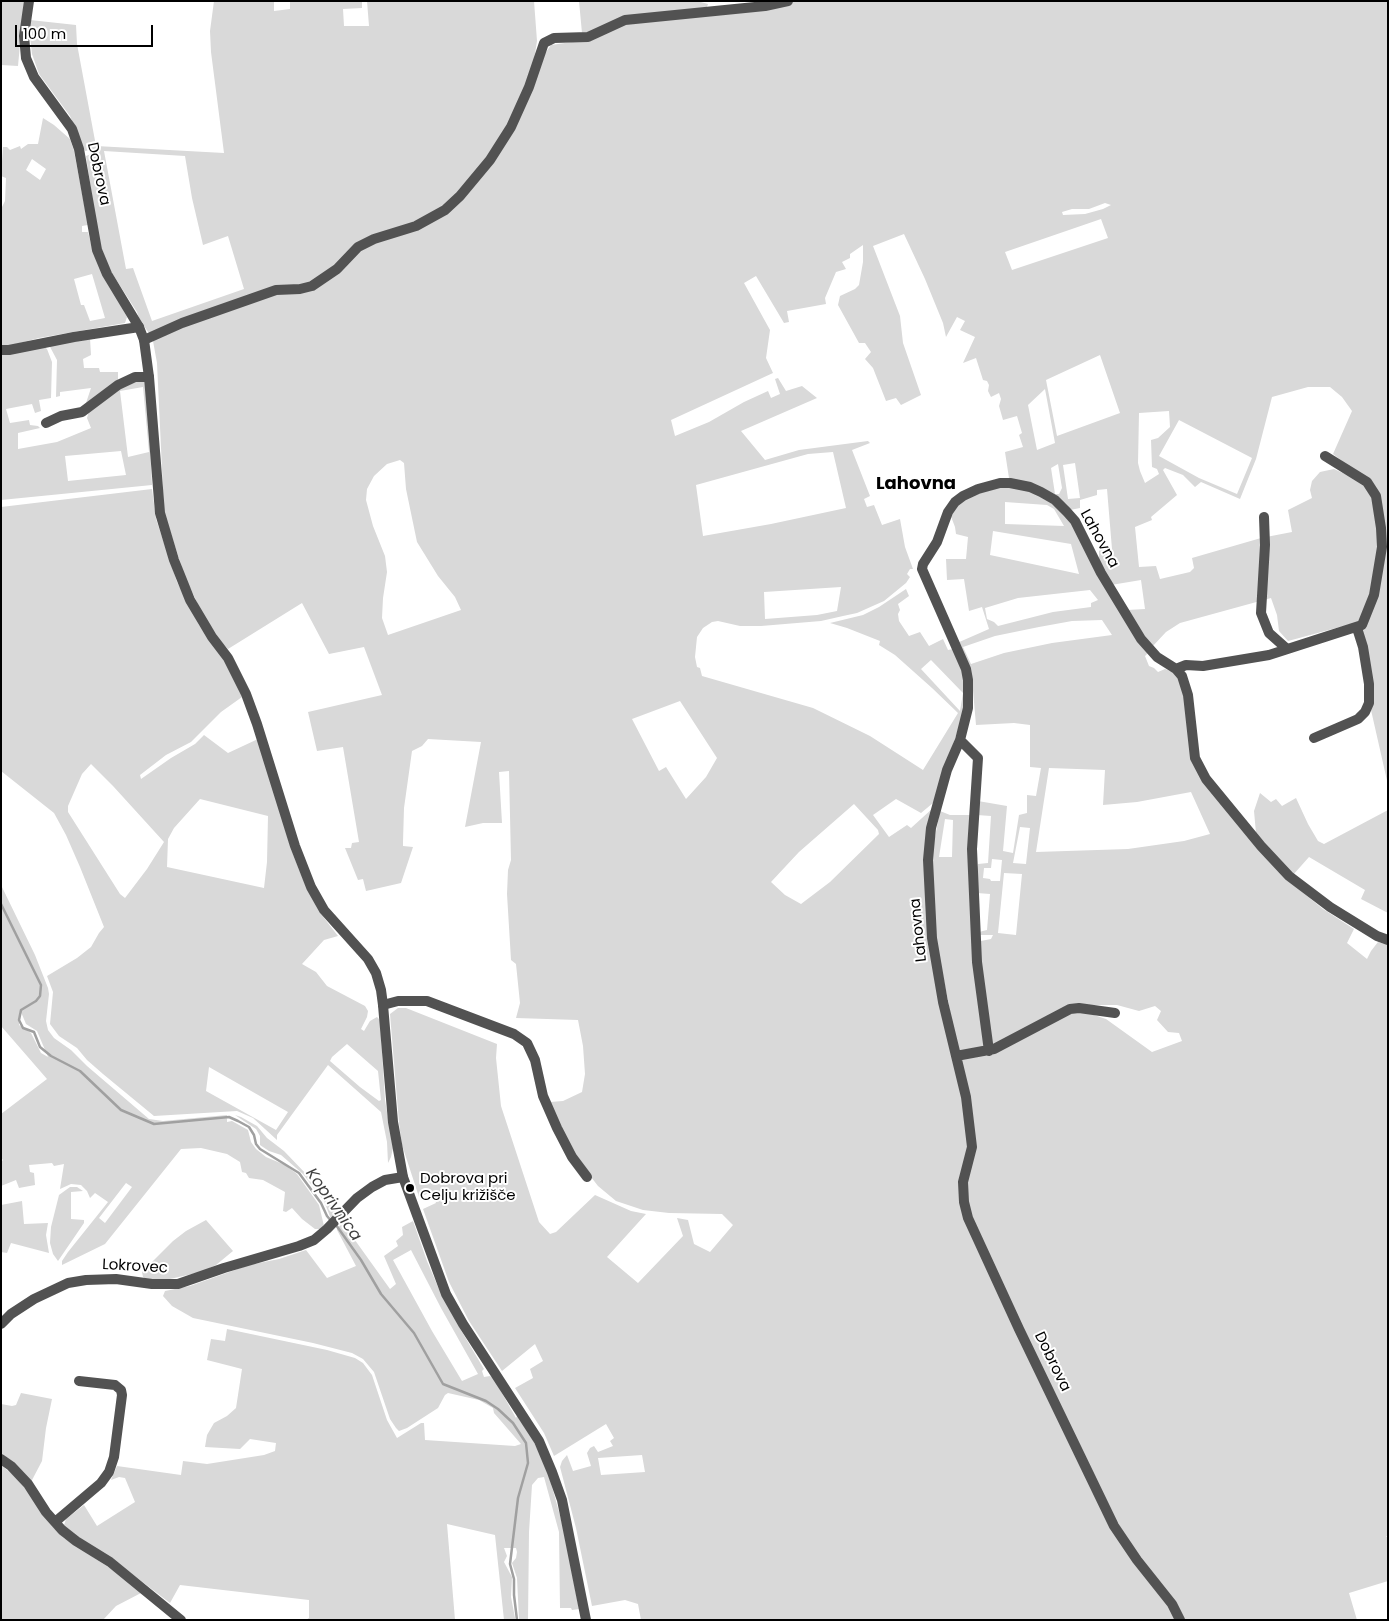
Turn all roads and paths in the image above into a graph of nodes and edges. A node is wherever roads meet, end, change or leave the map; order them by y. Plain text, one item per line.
1 (29, 1) edge
2 (788, 1) edge
3 (139, 327) junction
4 (144, 340) junction
5 (1, 350) edge
6 (149, 377) junction
7 (46, 423) dead end
8 (1325, 456) dead end
9 (1264, 517) dead end
10 (1357, 628) junction
11 (1287, 649) junction
12 (1176, 670) junction
13 (1314, 738) dead end
14 (960, 740) junction
15 (1388, 940) edge
16 (383, 1006) junction
17 (1115, 1013) dead end
18 (989, 1051) junction
19 (956, 1056) junction
20 (966, 1097) joint
21 (403, 1177) junction
22 (587, 1177) dead end
23 (1, 1324) edge
24 (79, 1381) dead end
25 (1, 1458) edge
26 (55, 1522) junction
27 (181, 1620) edge
28 (586, 1620) edge
29 (1180, 1620) edge

1 - 3 street, Dobrova
2 - 4 street
3 - 4 street, Dobrova
3 - 5 street
4 - 6 street, Dobrova
6 - 7 street
6 - 16 street, Dobrova
8 - 10 street
9 - 11 street
10 - 11 street
10 - 13 street
11 - 12 street
12 - 14 street, Lahovna
12 - 15 street, Lahovna
14 - 18 street
14 - 19 street, Lahovna
16 - 21 street, Dobrova
16 - 22 street
17 - 18 street
18 - 19 street
19 - 20 street, Lahovna
20 - 29 street, Dobrova
21 - 23 street, Lokrovec
21 - 28 street, Dobrova
24 - 26 street
25 - 26 street
26 - 27 street

